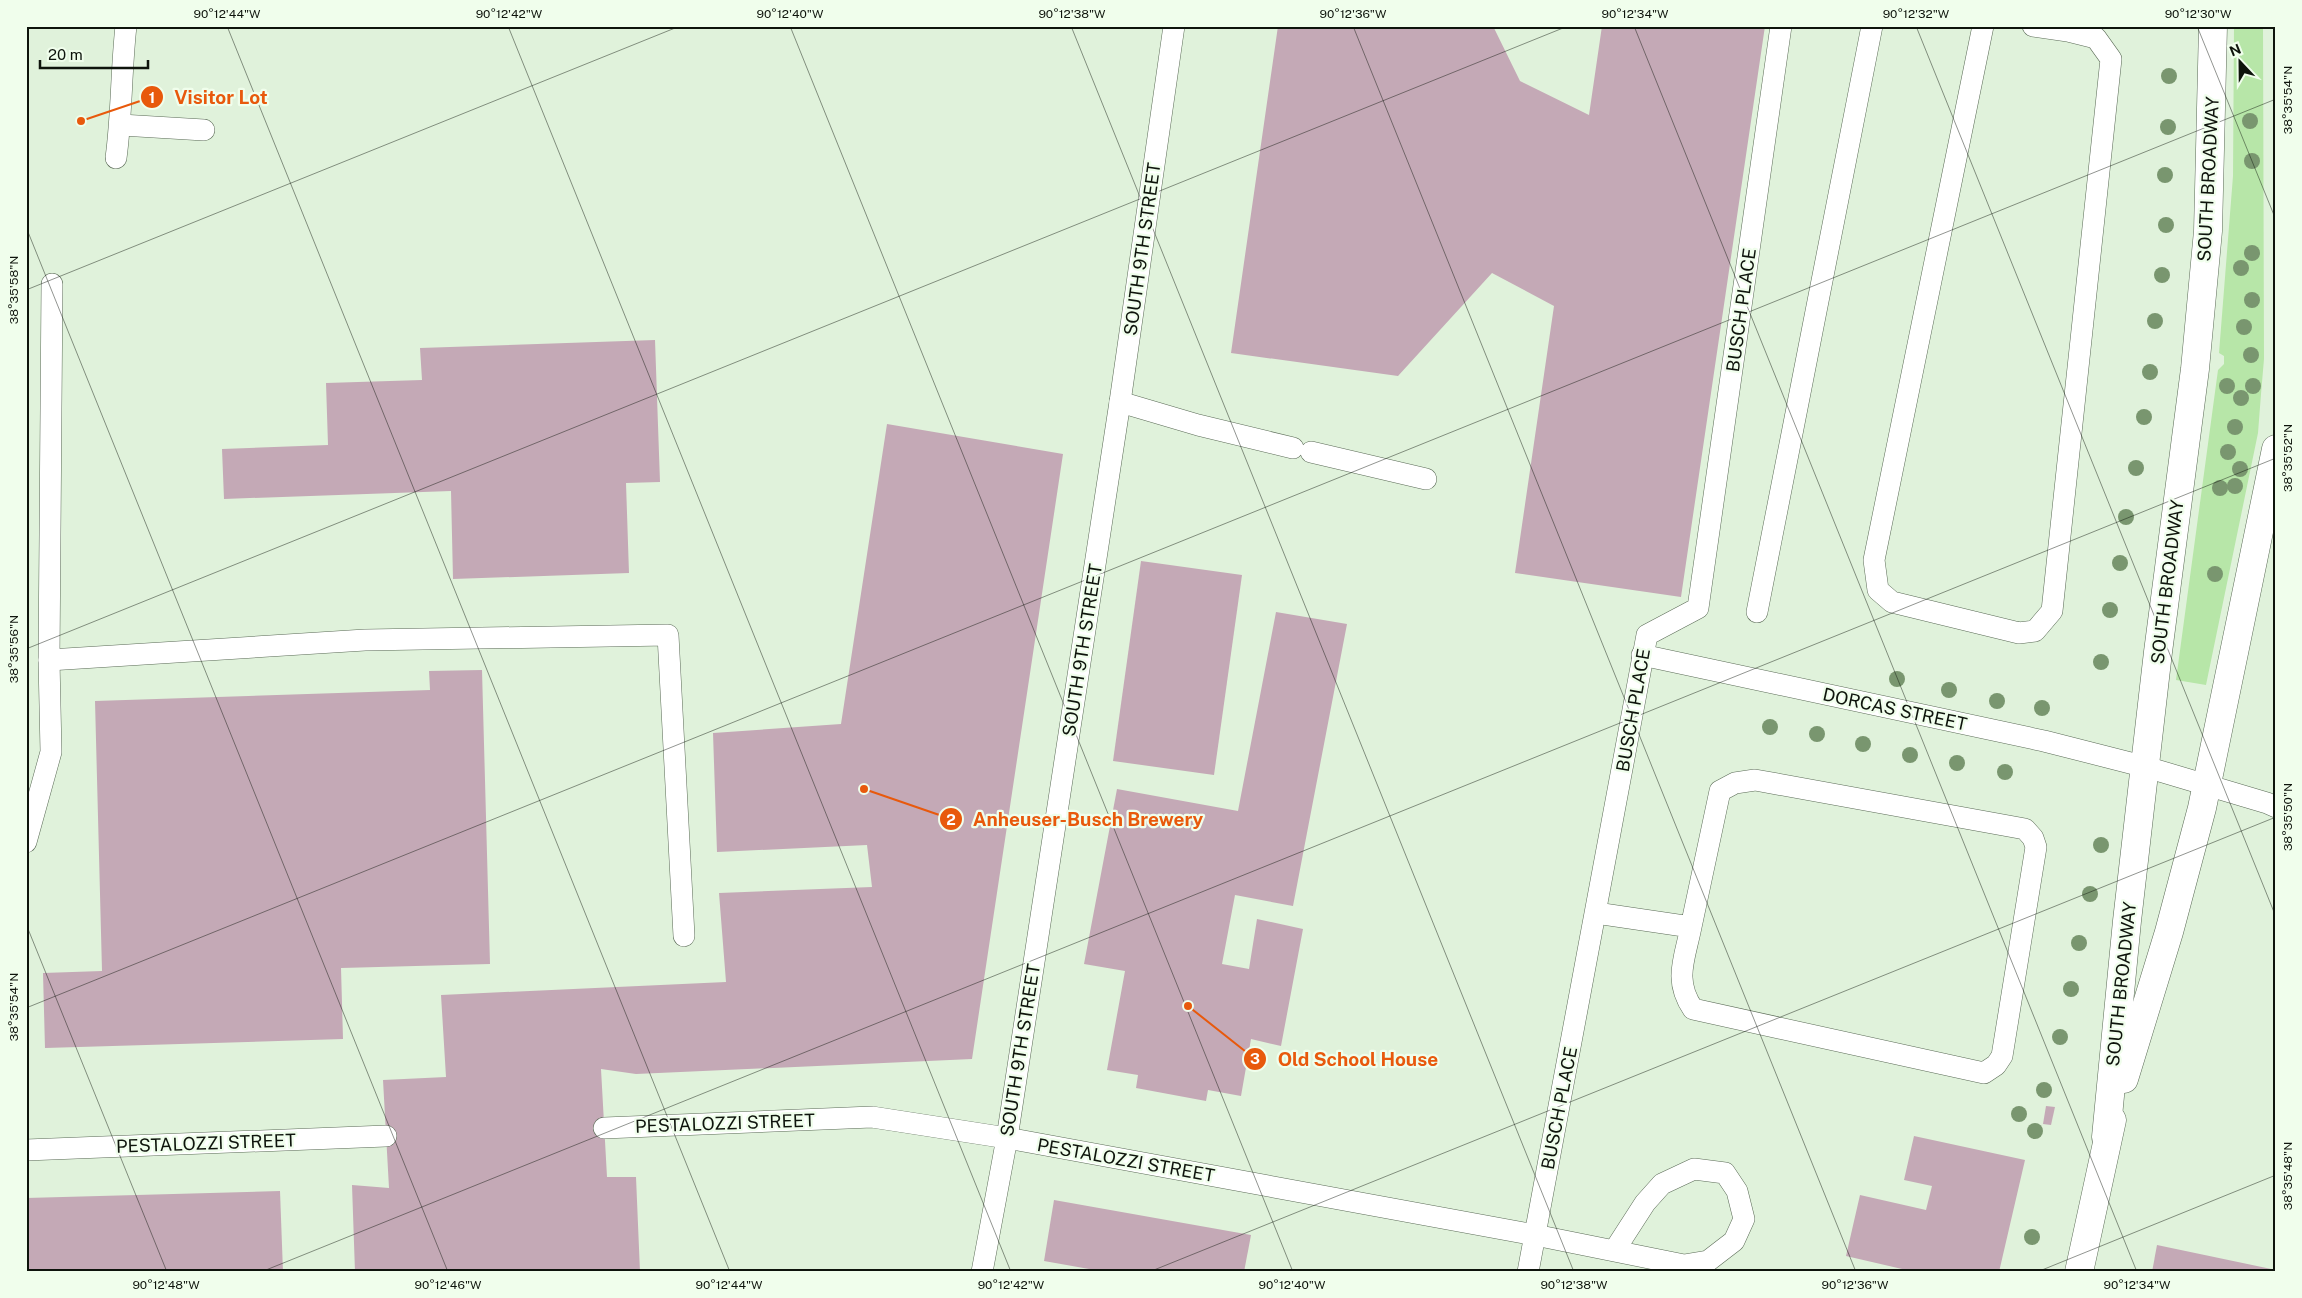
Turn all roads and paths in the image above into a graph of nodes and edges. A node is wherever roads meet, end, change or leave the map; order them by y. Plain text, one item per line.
1 (126, 26) edge
2 (1174, 26) edge
3 (1781, 26) edge
4 (1872, 26) edge
5 (1983, 26) edge
6 (2033, 26) edge
7 (2213, 26) edge
8 (2097, 32) edge
9 (121, 125) junction
10 (204, 130) dead end
11 (116, 158) dead end
12 (52, 284) dead end
13 (1120, 402) junction
14 (2276, 449) edge
15 (1426, 480) dead end
16 (1757, 612) dead end
17 (1642, 655) junction
18 (49, 660) junction
19 (2146, 767) junction
20 (2208, 785) junction
21 (2276, 807) edge
22 (26, 842) edge
23 (1596, 913) junction
24 (1691, 927) junction
25 (684, 936) dead end
26 (604, 1128) dead end
27 (386, 1136) dead end
28 (2106, 1137) junction
29 (1007, 1138) junction
30 (26, 1150) edge
31 (1535, 1235) junction
32 (1614, 1251) junction
33 (982, 1272) edge
34 (1528, 1272) edge
35 (2079, 1272) edge

1 - 9 lane
2 - 13 lane, SOUTH 9TH STREET
3 - 17 lane, BUSCH PLACE
4 - 16 lane
5 - 8 lane
6 - 8 lane
7 - 19 main road, SOUTH BROADWAY
9 - 10 lane
9 - 11 lane
12 - 18 lane
13 - 15 lane
13 - 29 lane, SOUTH 9TH STREET
14 - 20 main road, SOUTH BROADWAY
17 - 19 lane, DORCAS STREET
17 - 23 lane, BUSCH PLACE
18 - 22 lane
18 - 25 lane
19 - 20 lane, DORCAS STREET
19 - 28 main road, SOUTH BROADWAY
20 - 21 lane, DORCAS STREET
20 - 28 main road, SOUTH BROADWAY
23 - 24 lane
23 - 31 lane, BUSCH PLACE
24 - 24 lane
26 - 29 lane, PESTALOZZI STREET
27 - 30 lane, PESTALOZZI STREET
28 - 35 main road, SOUTH BROADWAY
29 - 31 lane, PESTALOZZI STREET
29 - 33 lane, SOUTH 9TH STREET
31 - 32 lane, PESTALOZZI STREET
31 - 34 lane, BUSCH PLACE
32 - 32 lane, PESTALOZZI STREET

